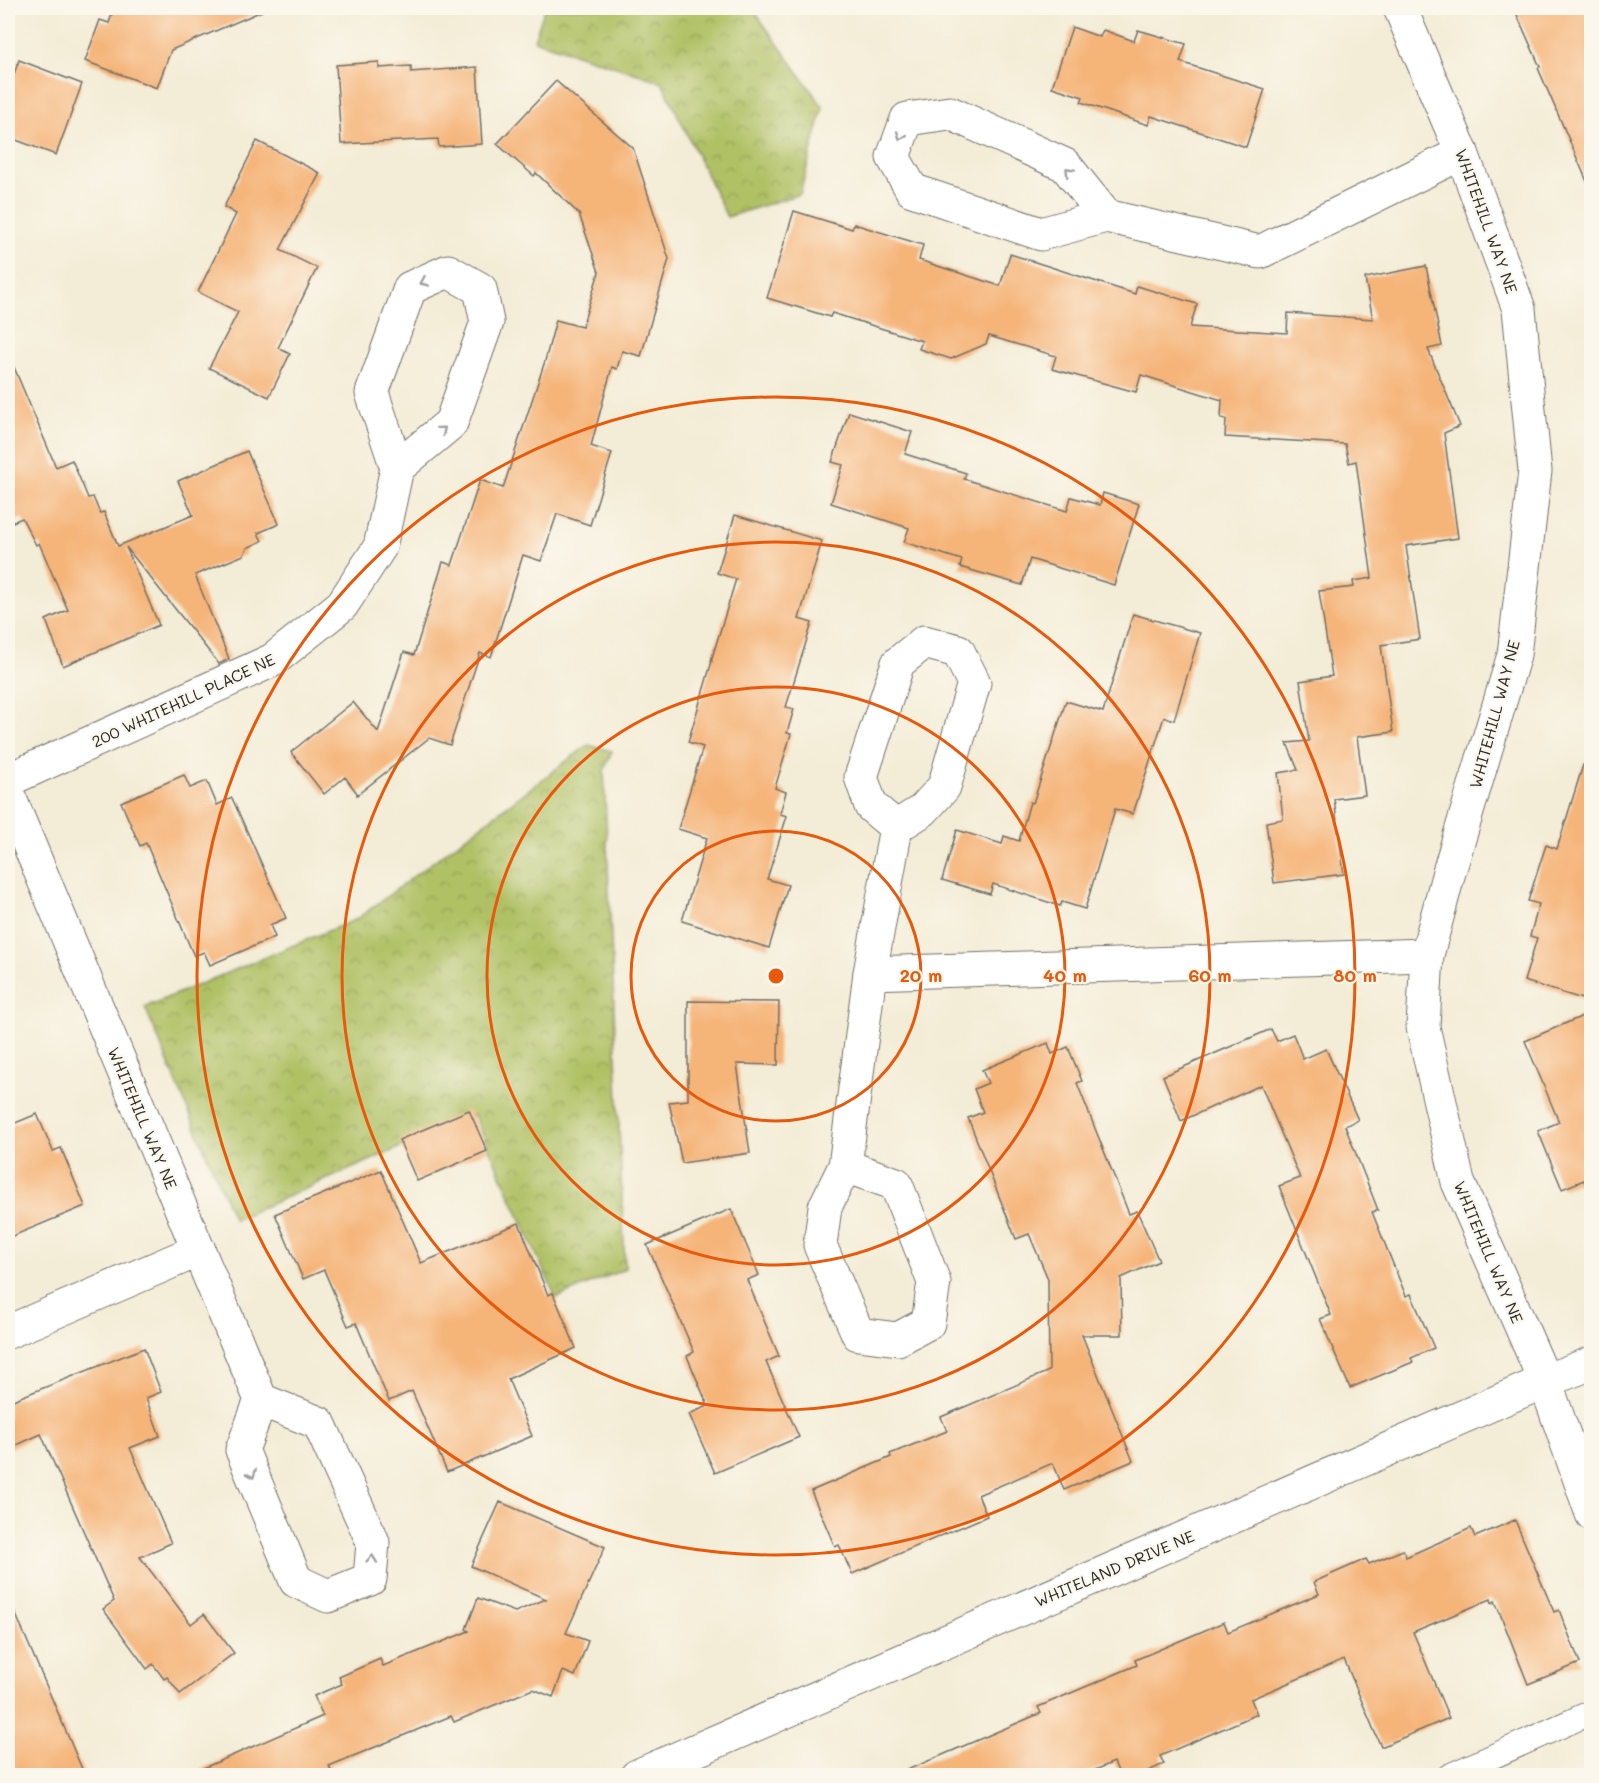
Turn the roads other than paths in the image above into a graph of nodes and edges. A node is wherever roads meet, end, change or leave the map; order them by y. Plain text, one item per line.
1 (1400, 8) edge
2 (1462, 153) junction
3 (1106, 216) junction
4 (397, 468) junction
5 (8, 780) edge
6 (8, 794) edge
7 (896, 827) junction
8 (1427, 955) junction
9 (870, 973) junction
10 (845, 1166) junction
11 (198, 1250) junction
12 (8, 1332) edge
13 (1592, 1363) edge
14 (1545, 1381) junction
15 (261, 1400) junction
16 (1592, 1514) edge
17 (1592, 1712) edge
18 (637, 1776) edge
19 (1449, 1776) edge

1 - 2 street, WHITEHILL WAY NE
2 - 3 street
2 - 8 street, WHITEHILL WAY NE
3 -> 3 street
4 -> 4 street
4 - 5 street, 200 WHITEHILL PLACE NE
6 - 11 street, WHITEHILL WAY NE
7 - 7 street
7 - 9 street
8 - 9 street
8 - 14 street, WHITEHILL WAY NE
9 - 10 street
10 - 10 street
11 - 12 street
11 - 15 street, WHITEHILL WAY NE
13 - 14 street, WHITELAND DRIVE NE
14 - 16 street, WHITEHILL WAY NE
14 - 18 street, WHITELAND DRIVE NE
15 -> 15 street
17 - 19 lane

